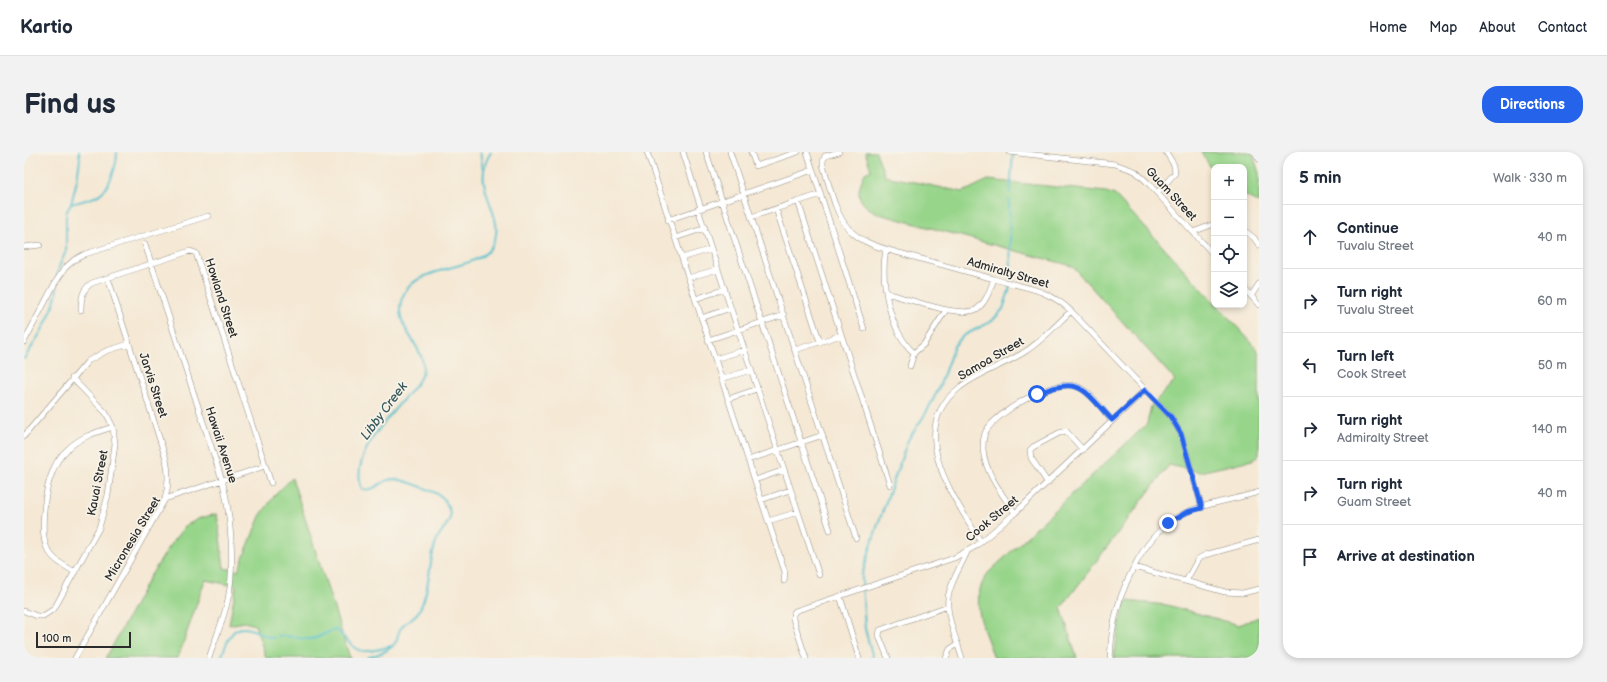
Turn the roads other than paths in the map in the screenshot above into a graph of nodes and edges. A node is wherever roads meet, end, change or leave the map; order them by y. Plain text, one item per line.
1 (647, 152) edge
2 (683, 152) edge
3 (706, 152) edge
4 (730, 152) edge
5 (751, 152) edge
6 (798, 152) edge
7 (807, 152) edge
8 (838, 152) edge
9 (1009, 152) edge
10 (1166, 152) edge
11 (1255, 152) edge
12 (1017, 153) edge
13 (1046, 154) edge
14 (1259, 159) edge
15 (813, 170) junction
16 (1157, 193) junction
17 (744, 194) junction
18 (821, 194) junction
19 (721, 201) junction
20 (798, 202) junction
21 (700, 208) junction
22 (776, 209) junction
23 (208, 216) dead end
24 (751, 217) junction
25 (668, 220) junction
26 (1211, 225) edge
27 (705, 228) junction
28 (1193, 232) junction
29 (1247, 232) edge
30 (675, 238) junction
31 (145, 244) dead end
32 (40, 245) dead end
33 (1259, 245) edge
34 (24, 247) edge
35 (711, 249) junction
36 (886, 249) junction
37 (1211, 252) edge
38 (682, 258) junction
39 (152, 264) junction
40 (718, 269) junction
41 (108, 278) junction
42 (688, 278) junction
43 (994, 280) junction
44 (1259, 284) edge
45 (725, 289) junction
46 (1247, 291) edge
47 (887, 293) junction
48 (1251, 296) junction
49 (695, 299) junction
50 (1259, 305) edge
51 (731, 308) junction
52 (81, 310) dead end
53 (946, 310) junction
54 (1071, 311) junction
55 (784, 315) junction
56 (701, 318) junction
57 (761, 322) junction
58 (864, 329) dead end
59 (738, 330) junction
60 (841, 335) junction
61 (708, 340) junction
62 (24, 342) edge
63 (820, 342) junction
64 (129, 344) junction
65 (744, 350) junction
66 (796, 350) junction
67 (914, 353) junction
68 (715, 359) junction
69 (910, 366) dead end
70 (751, 370) junction
71 (72, 378) junction
72 (722, 379) junction
73 (757, 389) junction
74 (1145, 390) junction
75 (728, 399) junction
76 (1112, 420) junction
77 (113, 427) junction
78 (823, 434) junction
79 (24, 436) edge
80 (800, 442) junction
81 (777, 450) junction
82 (1083, 450) junction
83 (748, 460) junction
84 (265, 466) junction
85 (784, 470) junction
86 (222, 480) junction
87 (755, 480) junction
88 (271, 483) dead end
89 (1048, 483) junction
90 (890, 485) dead end
91 (790, 490) junction
92 (1259, 492) edge
93 (165, 499) junction
94 (761, 500) junction
95 (1202, 508) junction
96 (798, 512) junction
97 (1015, 513) junction
98 (768, 521) junction
99 (830, 530) dead end
100 (856, 538) dead end
101 (1259, 540) edge
102 (982, 542) junction
103 (967, 552) junction
104 (1134, 567) junction
105 (75, 572) junction
106 (819, 576) dead end
107 (784, 581) dead end
108 (1186, 581) junction
109 (1259, 589) edge
110 (840, 596) junction
111 (948, 606) junction
112 (24, 611) edge
113 (958, 644) junction
114 (76, 658) edge
115 (209, 658) edge
116 (806, 658) edge
117 (859, 658) edge
118 (888, 658) edge
119 (946, 658) edge
120 (962, 658) edge
121 (1110, 658) edge

1 - 25 street
2 - 21 street
3 - 19 street
4 - 17 street
5 - 6 street
7 - 15 street
8 - 36 street, Admiralty Street
9 - 12 street, Guam Street
10 - 16 street
11 - 14 street
12 - 13 street, Guam Street
13 - 16 street, Guam Street
15 - 17 street
15 - 18 street
16 - 28 street, Guam Street
17 - 19 street
17 - 24 street
18 - 20 street
18 - 58 street
19 - 21 street
19 - 57 street
20 - 22 street
20 - 60 street
21 - 25 street
21 - 27 street
22 - 24 street
22 - 63 street
23 - 62 street
24 - 55 street
25 - 30 street
26 - 28 street
27 - 30 street
27 - 35 street
28 - 37 street, Guam Street
29 - 33 street
30 - 38 street
31 - 39 street, Hawaii Avenue
32 - 34 street
35 - 38 street
35 - 40 street
36 - 43 street, Admiralty Street
36 - 47 street
38 - 42 street
39 - 41 street, Howland Street
39 - 84 street, Howland Street
39 - 86 street, Hawaii Avenue
40 - 42 street
40 - 45 street
41 - 52 street, Howland Street
41 - 64 street, Jarvis Street
42 - 49 street
43 - 53 street
43 - 54 street, Admiralty Street
44 - 48 street
45 - 49 street
45 - 51 street
46 - 48 street
47 - 53 street
47 - 67 street
48 - 50 street
49 - 56 street
51 - 56 street
51 - 59 street
53 - 67 street
54 - 74 street, Admiralty Street
54 - 102 street, Samoa Street
55 - 57 street
55 - 66 street
56 - 61 street
57 - 59 street
57 - 80 street
59 - 61 street
59 - 65 street
60 - 63 street
60 - 90 street
61 - 68 street
63 - 66 street
64 - 71 street
64 - 93 street, Jarvis Street
65 - 68 street
65 - 70 street
66 - 78 street
67 - 69 street
68 - 72 street
70 - 72 street
70 - 73 street
71 - 77 street, Kauai Street
71 - 79 street
72 - 75 street
73 - 75 street
73 - 81 street
74 - 76 street, Cook Street
74 - 95 street, Admiralty Street
75 - 83 street
76 - 82 street, Cook Street
76 - 97 street
77 - 105 street, Kauai Street
77 - 105 street
78 - 80 street
78 - 100 street
80 - 81 street
80 - 99 street
81 - 83 street
81 - 85 street
82 - 89 street, Cook Street
82 - 89 street
83 - 87 street
84 - 86 street, Micronesia Street
84 - 88 street, Howland Street
85 - 87 street
85 - 91 street
86 - 93 street, Micronesia Street
86 - 115 street, Hawaii Avenue
87 - 94 street
89 - 97 street, Cook Street
91 - 94 street
91 - 96 street
92 - 95 street
93 - 114 street, Micronesia Street
94 - 98 street
95 - 104 street
96 - 98 street
96 - 106 street
97 - 102 street, Cook Street
98 - 107 street
101 - 108 street
102 - 103 street, Cook Street
103 - 110 street, Cook Street
103 - 111 street
104 - 108 street
104 - 121 street
105 - 112 street, Kauai Street
108 - 109 street
110 - 116 street, Cook Street
110 - 117 street
111 - 113 street
111 - 118 street
113 - 119 street
113 - 120 street

